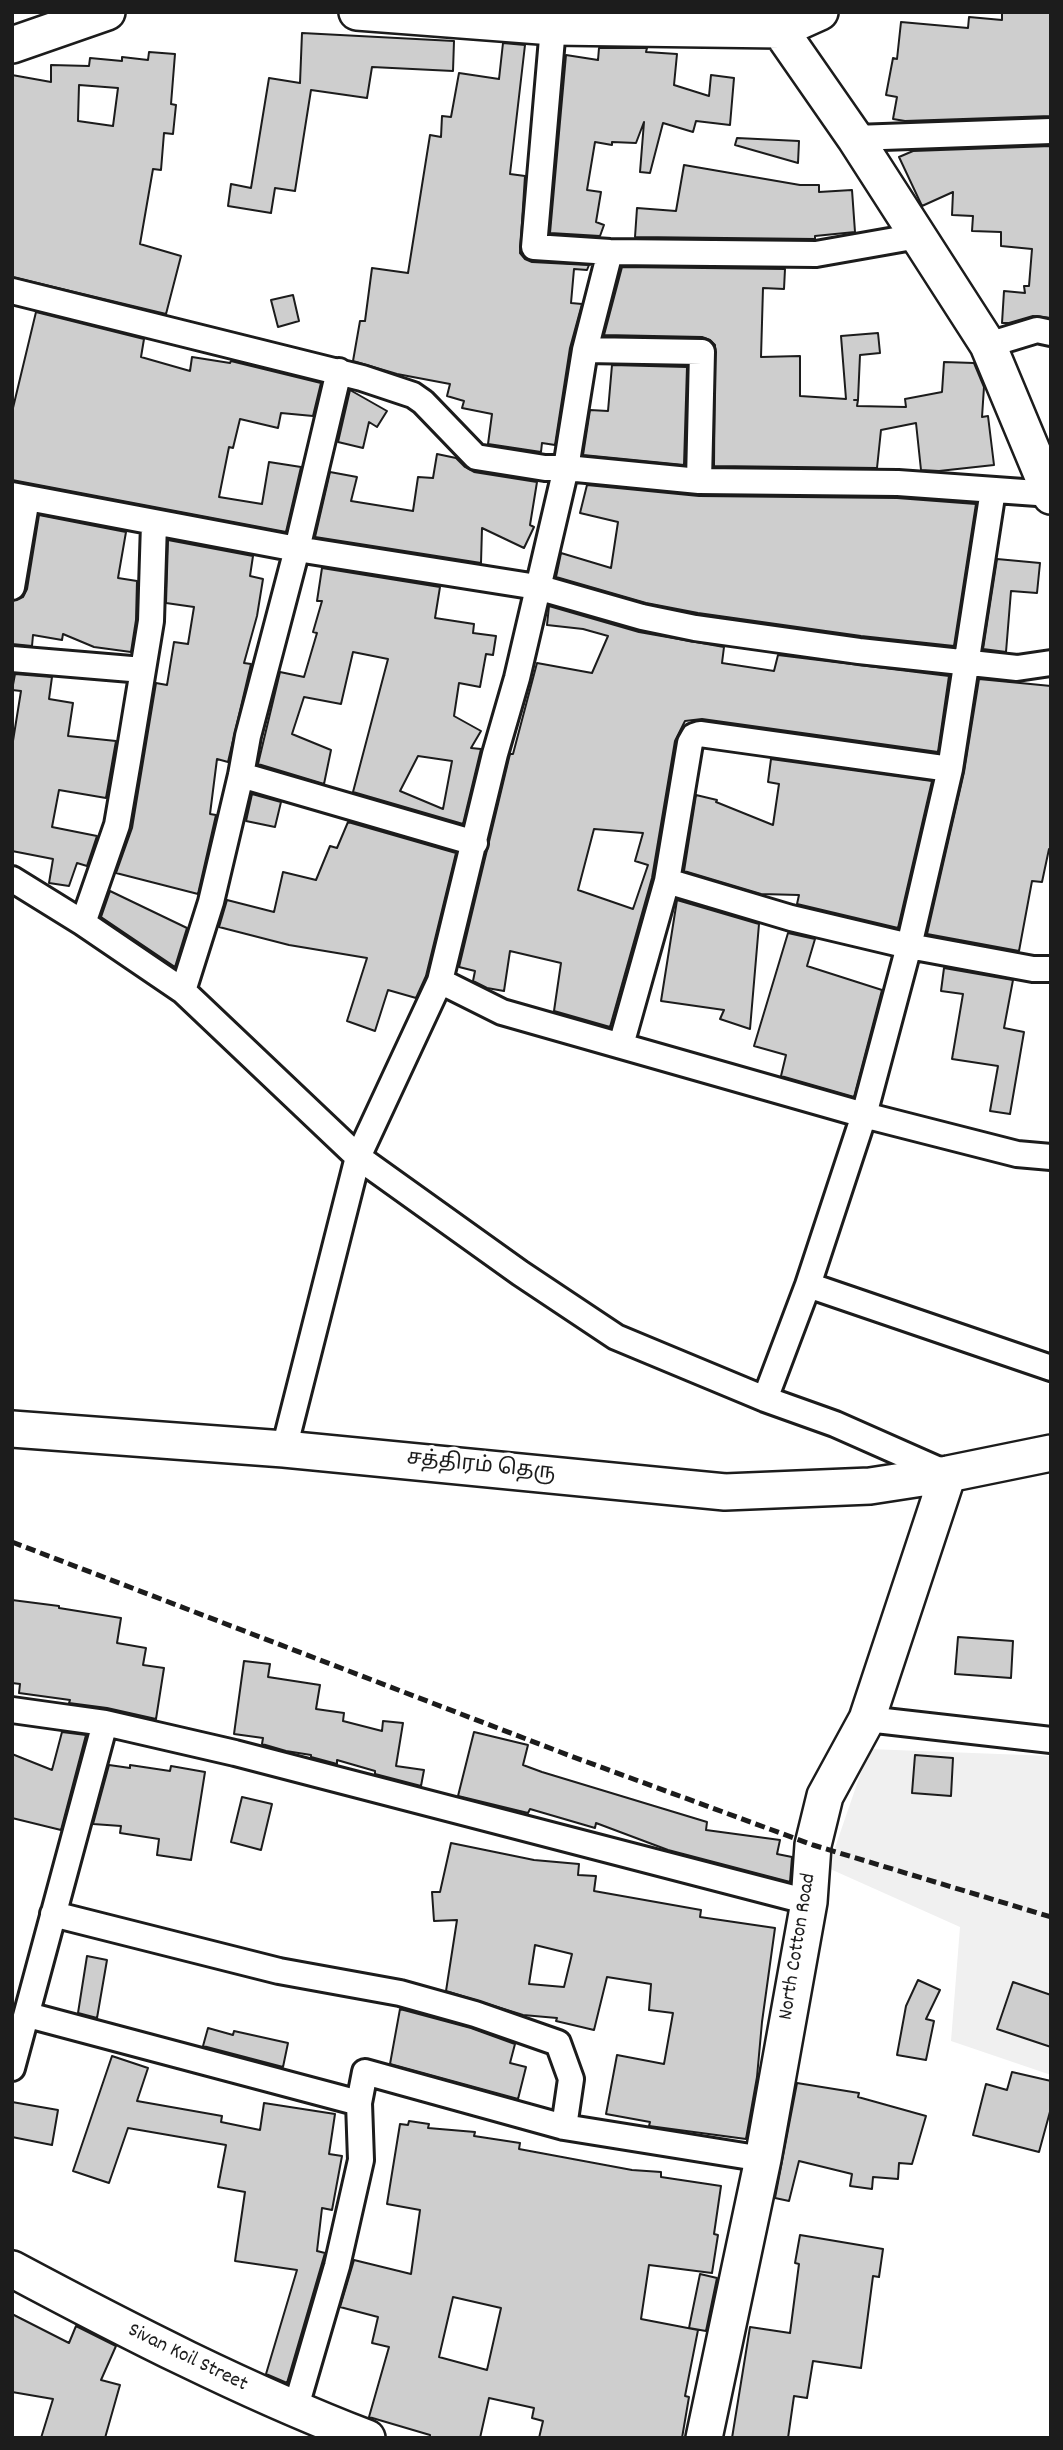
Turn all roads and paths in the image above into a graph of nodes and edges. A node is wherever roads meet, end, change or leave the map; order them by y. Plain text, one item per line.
1 (107, 12) edge
2 (357, 12) edge
3 (820, 12) edge
4 (777, 21) edge
5 (553, 27) junction
6 (12, 45) edge
7 (1051, 131) edge
8 (855, 138) junction
9 (918, 236) junction
10 (610, 252) junction
11 (12, 291) edge
12 (1051, 333) edge
13 (988, 345) junction
14 (585, 350) junction
15 (339, 370) junction
16 (566, 468) junction
17 (699, 481) junction
18 (993, 489) junction
19 (1051, 495) edge
20 (20, 496) edge
21 (155, 523) junction
22 (297, 549) junction
23 (12, 587) edge
24 (537, 587) junction
25 (12, 659) edge
26 (967, 662) junction
27 (1051, 663) edge
28 (142, 670) junction
29 (950, 769) junction
30 (241, 775) junction
31 (475, 842) junction
32 (12, 879) edge
33 (667, 881) junction
34 (83, 923) junction
35 (909, 946) junction
36 (1051, 969) edge
37 (440, 981) junction
38 (183, 991) junction
39 (621, 1045) junction
40 (864, 1115) junction
41 (358, 1157) junction
42 (1051, 1157) edge
43 (808, 1285) junction
44 (1051, 1368) edge
45 (765, 1399) junction
46 (12, 1429) edge
47 (284, 1449) junction
48 (1051, 1453) edge
49 (948, 1474) junction
50 (12, 1710) edge
51 (867, 1719) junction
52 (105, 1723) junction
53 (1051, 1740) edge
54 (809, 1902) junction
55 (52, 1914) junction
56 (28, 2015) junction
57 (12, 2068) edge
58 (359, 2103) junction
59 (564, 2127) junction
60 (763, 2159) junction
61 (12, 2269) edge
62 (295, 2410) junction
63 (368, 2438) edge
64 (704, 2438) edge

1 - 6 street
2 - 5 street
3 - 4 street
4 - 5 street
4 - 8 street
5 - 10 street
7 - 8 street
8 - 9 street
9 - 10 street
9 - 13 street
10 - 14 street
11 - 15 street
12 - 13 street
13 - 19 street
14 - 16 street
14 - 17 street
15 - 16 street
15 - 22 street
16 - 17 street
16 - 24 street
17 - 18 street
18 - 19 street
18 - 26 street
20 - 21 street
20 - 23 street
21 - 22 street
21 - 28 street
22 - 24 street
22 - 30 street
24 - 26 street
24 - 31 street
25 - 28 street
26 - 27 street
26 - 29 street
28 - 34 street
29 - 33 street
29 - 35 street
30 - 31 street
30 - 38 street
31 - 37 street
32 - 34 street
33 - 35 street
33 - 39 street
34 - 38 street
35 - 36 street
35 - 40 street
37 - 39 street
37 - 41 street
38 - 41 street
39 - 40 street
40 - 42 street
40 - 43 street
41 - 45 street
41 - 47 street
43 - 44 street
43 - 45 street
45 - 49 street
46 - 47 street, சத்திரம் தெரு
47 - 49 street, சத்திரம் தெரு
48 - 49 street, சத்திரம் தெரு
49 - 51 street, North Cotton Road
50 - 52 street
51 - 53 street
51 - 54 street, North Cotton Road
52 - 54 street
52 - 55 street
54 - 60 street, North Cotton Road
55 - 56 street
55 - 59 street
56 - 57 street
56 - 58 street
58 - 59 street
58 - 62 street
59 - 60 street
60 - 64 street, North Cotton Road
61 - 62 street, Sivan Koil Street
62 - 63 street, Sivan Koil Street

